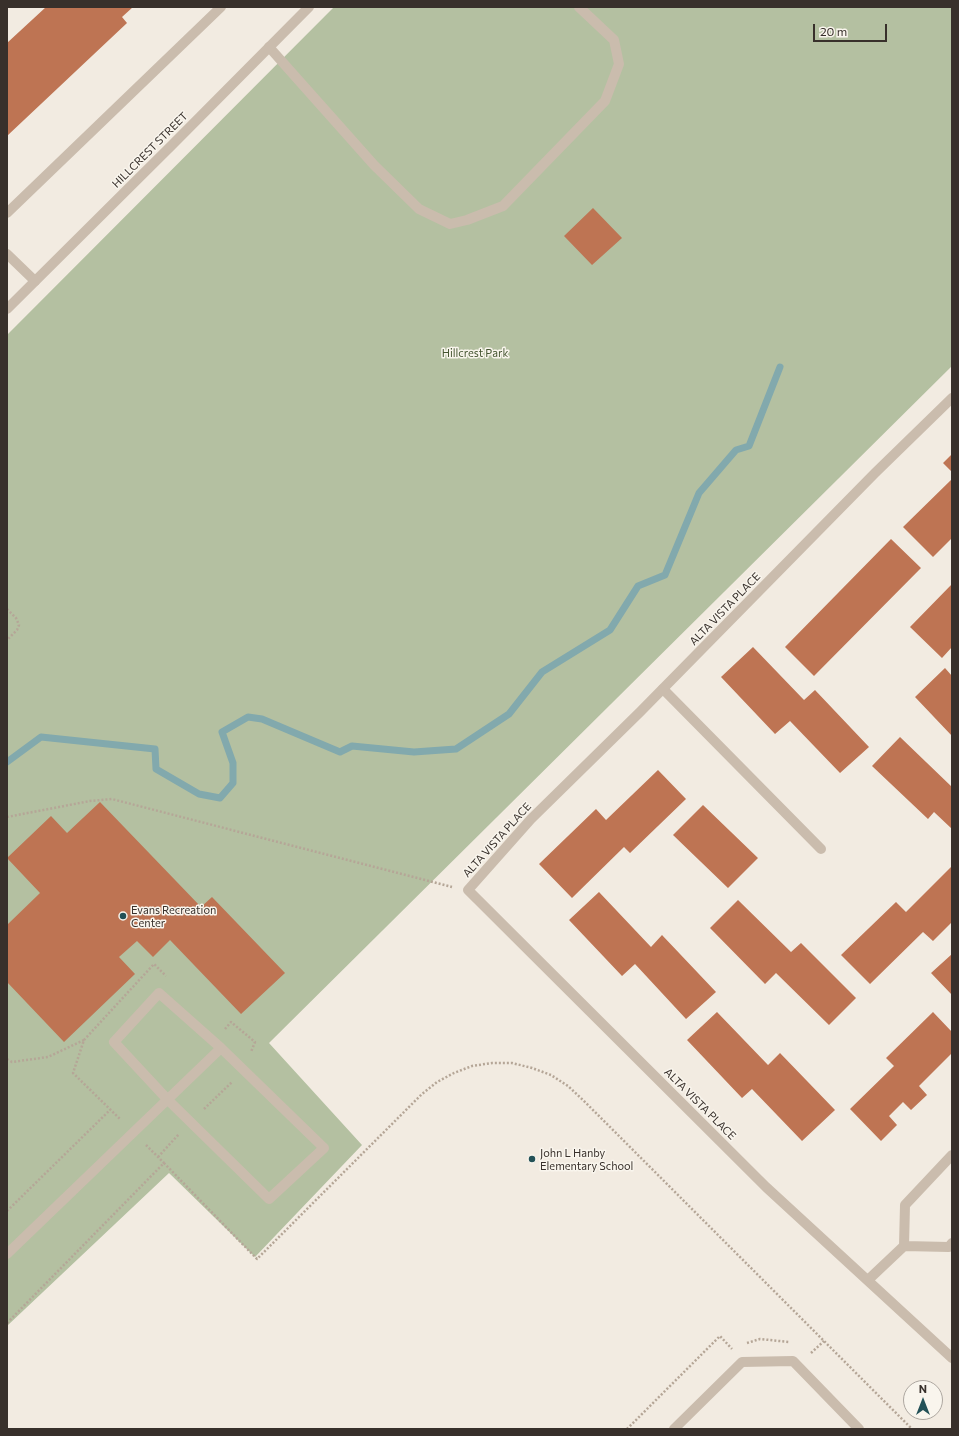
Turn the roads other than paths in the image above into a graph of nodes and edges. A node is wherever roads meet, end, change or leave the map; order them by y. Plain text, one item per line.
1 (221, 7) edge
2 (309, 7) edge
3 (579, 7) edge
4 (269, 48) junction
5 (7, 213) edge
6 (7, 254) edge
7 (35, 281) junction
8 (7, 309) edge
9 (952, 398) edge
10 (663, 689) junction
11 (821, 849) dead end
12 (221, 1048) junction
13 (168, 1099) junction
14 (952, 1156) edge
15 (952, 1243) edge
16 (904, 1246) junction
17 (7, 1254) edge
18 (868, 1280) junction
19 (952, 1358) edge
20 (674, 1429) edge
21 (859, 1429) edge

1 - 5 street
2 - 4 street, HILLCREST STREET
3 - 4 street
4 - 7 street, HILLCREST STREET
6 - 7 street
7 - 8 street, HILLCREST STREET
9 - 10 street, ALTA VISTA PLACE
10 - 11 street
10 - 18 street, ALTA VISTA PLACE
12 - 13 street
12 - 13 street
12 - 13 street
13 - 17 street
14 - 16 street
15 - 16 street
16 - 18 street
18 - 19 street, ALTA VISTA PLACE
20 - 21 street

